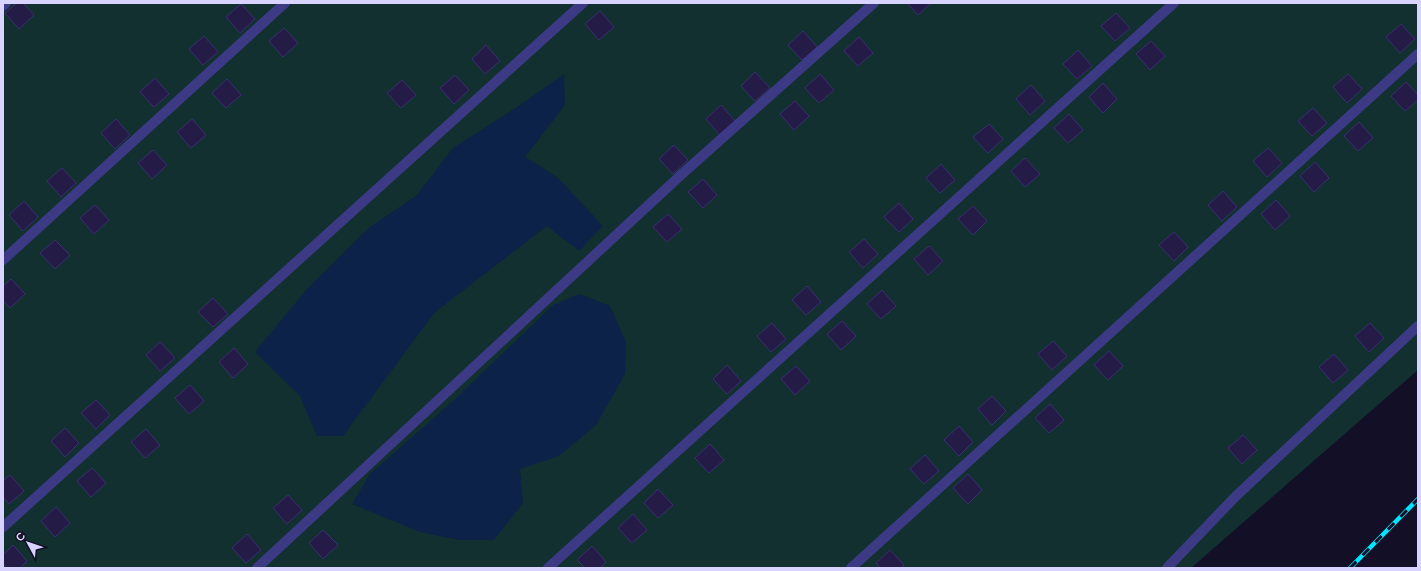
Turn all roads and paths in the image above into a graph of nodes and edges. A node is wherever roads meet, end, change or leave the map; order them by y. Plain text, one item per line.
1 (6, 3) edge
2 (285, 3) edge
3 (583, 3) edge
4 (874, 3) edge
5 (1174, 3) edge
6 (3, 6) edge
7 (1418, 54) edge
8 (3, 260) edge
9 (1418, 326) edge
10 (3, 527) edge
11 (257, 568) edge
12 (548, 568) edge
13 (851, 568) edge
14 (1167, 568) edge

1 - 6 lane
2 - 8 lane
3 - 10 lane
4 - 11 lane
5 - 12 lane
7 - 13 lane
9 - 14 lane

